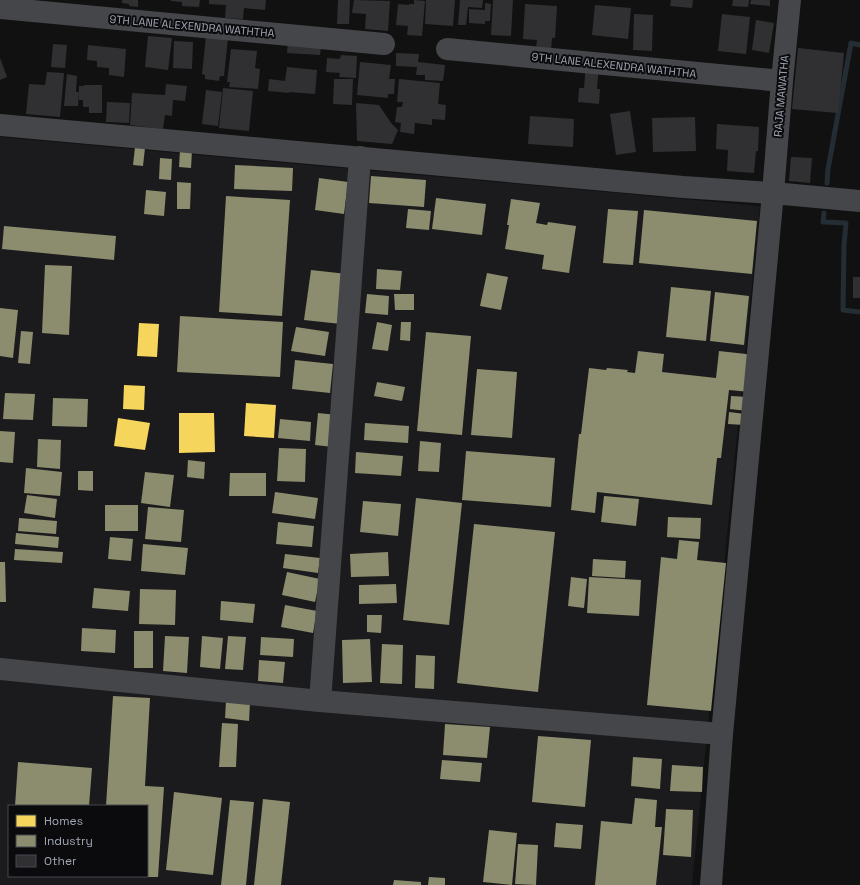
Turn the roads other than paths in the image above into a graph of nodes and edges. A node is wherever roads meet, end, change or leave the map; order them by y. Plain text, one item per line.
1 (790, 0) edge
2 (0, 8) edge
3 (384, 44) dead end
4 (447, 49) dead end
5 (782, 81) junction
6 (0, 125) edge
7 (360, 158) junction
8 (773, 193) junction
9 (860, 201) edge
10 (0, 669) edge
11 (320, 701) junction
12 (722, 734) junction
13 (711, 885) edge

1 - 5 street, RAJA MAWATHA
2 - 3 street, 9TH LANE ALEXENDRA WATHTHA
4 - 5 street, 9TH LANE ALEXENDRA WATHTHA
5 - 8 street, RAJA MAWATHA
6 - 7 street
7 - 8 street
7 - 11 street
8 - 9 street
8 - 12 street, RAJA MAWATHA
10 - 11 street
11 - 12 street
12 - 13 street, RAJA MAWATHA

